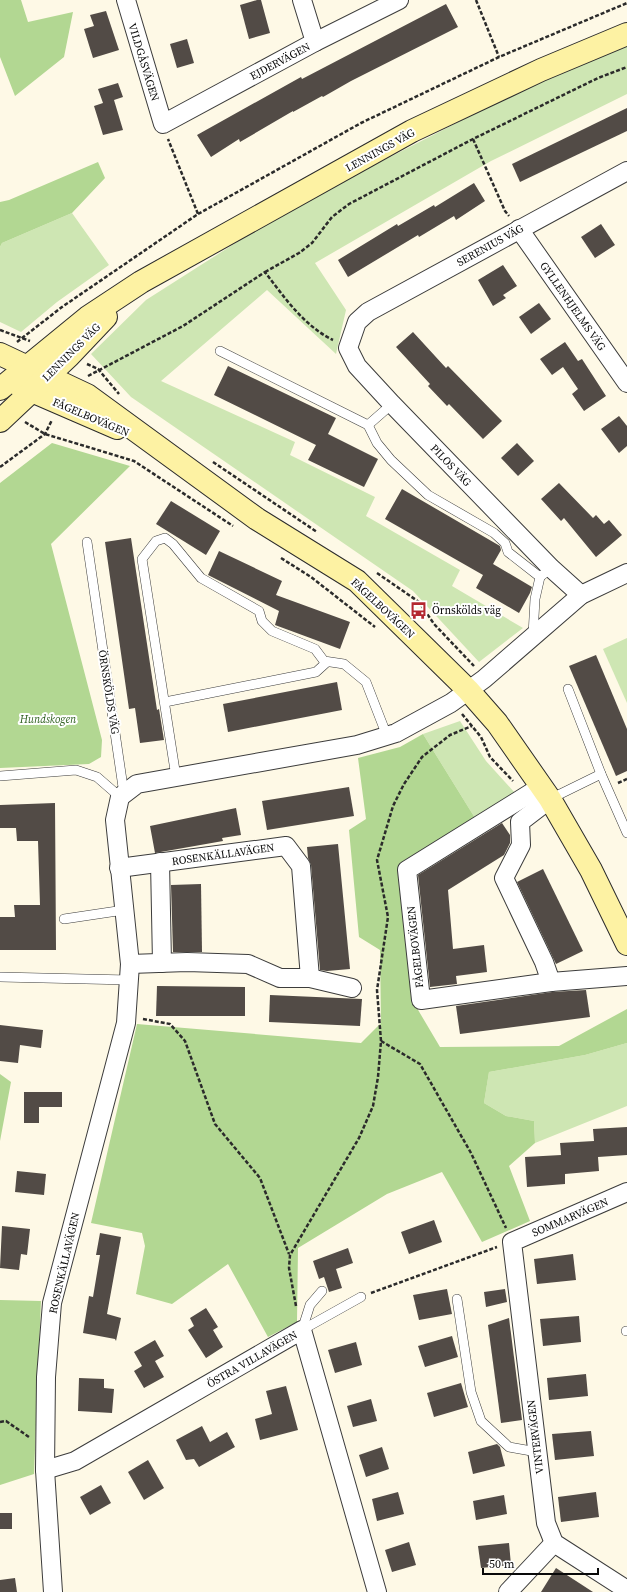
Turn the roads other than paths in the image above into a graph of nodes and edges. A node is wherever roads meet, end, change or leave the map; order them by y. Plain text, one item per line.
1 (126, 0) edge
2 (302, 0) edge
3 (399, 0) edge
4 (627, 34) edge
5 (315, 42) junction
6 (163, 124) joint
7 (627, 171) edge
8 (519, 229) junction
9 (140, 282) junction
10 (8, 348) edge
11 (348, 348) joint
12 (220, 351) dead end
13 (27, 367) junction
14 (48, 376) junction
15 (3, 382) edge
16 (627, 383) edge
17 (32, 391) junction
18 (392, 404) junction
19 (10, 420) edge
20 (368, 425) junction
21 (150, 442) junction
22 (503, 530) junction
23 (87, 542) dead end
24 (545, 573) junction
25 (627, 573) edge
26 (581, 595) junction
27 (533, 636) junction
28 (327, 662) junction
29 (568, 689) dead end
30 (460, 696) junction
31 (165, 702) junction
32 (388, 736) junction
33 (601, 774) junction
34 (0, 776) edge
35 (176, 777) junction
36 (539, 794) junction
37 (122, 796) junction
38 (627, 833) edge
39 (160, 862) junction
40 (119, 868) junction
41 (124, 910) junction
42 (64, 918) dead end
43 (627, 944) edge
44 (162, 963) junction
45 (129, 972) junction
46 (627, 976) edge
47 (0, 977) edge
48 (310, 978) junction
49 (551, 982) junction
50 (352, 988) dead end
51 (627, 1192) edge
52 (512, 1242) joint
53 (322, 1291) dead end
54 (361, 1297) road end
55 (457, 1299) dead end
56 (302, 1330) junction
57 (537, 1452) junction
58 (45, 1470) junction
59 (554, 1543) junction
60 (621, 1589) edge
61 (54, 1592) edge
62 (378, 1592) edge
63 (508, 1592) edge

1 - 6 street, VILDGÅSVÄGEN
2 - 5 street
3 - 5 street, EJDERVÄGEN
4 - 9 main road, LENNINGS VÄG
5 - 6 street, EJDERVÄGEN
7 - 8 street, SERENIUS VÄG
8 - 11 street, SERENIUS VÄG
8 - 16 street, GYLLENHJELMS VÄG
9 - 13 main road, LENNINGS VÄG
9 - 14 main road, LENNINGS VÄG
10 - 13 main road, FÅGELBOVÄGEN
11 - 18 street, PILOS VÄG
12 - 20 lane
13 - 14 main road, FÅGELBOVÄGEN
13 - 15 main road, LENNINGS VÄG
14 - 17 main road, LENNINGS VÄG
14 - 21 main road, FÅGELBOVÄGEN
15 - 17 main road, FÅGELBOVÄGEN
17 - 19 main road, LENNINGS VÄG
17 - 21 main road, FÅGELBOVÄGEN
18 - 20 lane
18 - 22 street, PILOS VÄG
20 - 22 lane
21 - 30 main road, FÅGELBOVÄGEN
22 - 24 street, PILOS VÄG
23 - 37 lane, ÖRNSKÖLDS VÄG
24 - 26 street, PILOS VÄG
24 - 27 lane
25 - 26 street
26 - 27 street
27 - 30 street
28 - 31 lane
28 - 31 lane
28 - 32 lane
29 - 33 lane
30 - 32 street
30 - 36 main road, FÅGELBOVÄGEN
31 - 35 lane
32 - 35 street
33 - 36 lane
33 - 38 lane
34 - 37 lane
35 - 37 street
36 - 43 main road, FÅGELBOVÄGEN
36 - 49 street
36 - 49 street, FÅGELBOVÄGEN
37 - 40 street, ROSENKÄLLAVÄGEN
39 - 40 street, ROSENKÄLLAVÄGEN
39 - 44 street
39 - 48 street, ROSENKÄLLAVÄGEN
40 - 41 street, ROSENKÄLLAVÄGEN
41 - 42 lane
41 - 45 street, ROSENKÄLLAVÄGEN
44 - 45 street
44 - 48 street
45 - 47 lane
45 - 58 street, ROSENKÄLLAVÄGEN
46 - 49 street, FÅGELBOVÄGEN
48 - 50 street
51 - 52 street, SOMMARVÄGEN
52 - 57 street, VINTERVÄGEN
53 - 56 lane
54 - 56 lane
55 - 57 lane
56 - 58 street, ÖSTRA VILLAVÄGEN
56 - 62 street, ÖSTRA VILLAVÄGEN
57 - 59 street, VINTERVÄGEN
58 - 61 street, ROSENKÄLLAVÄGEN
59 - 60 street
59 - 63 street

